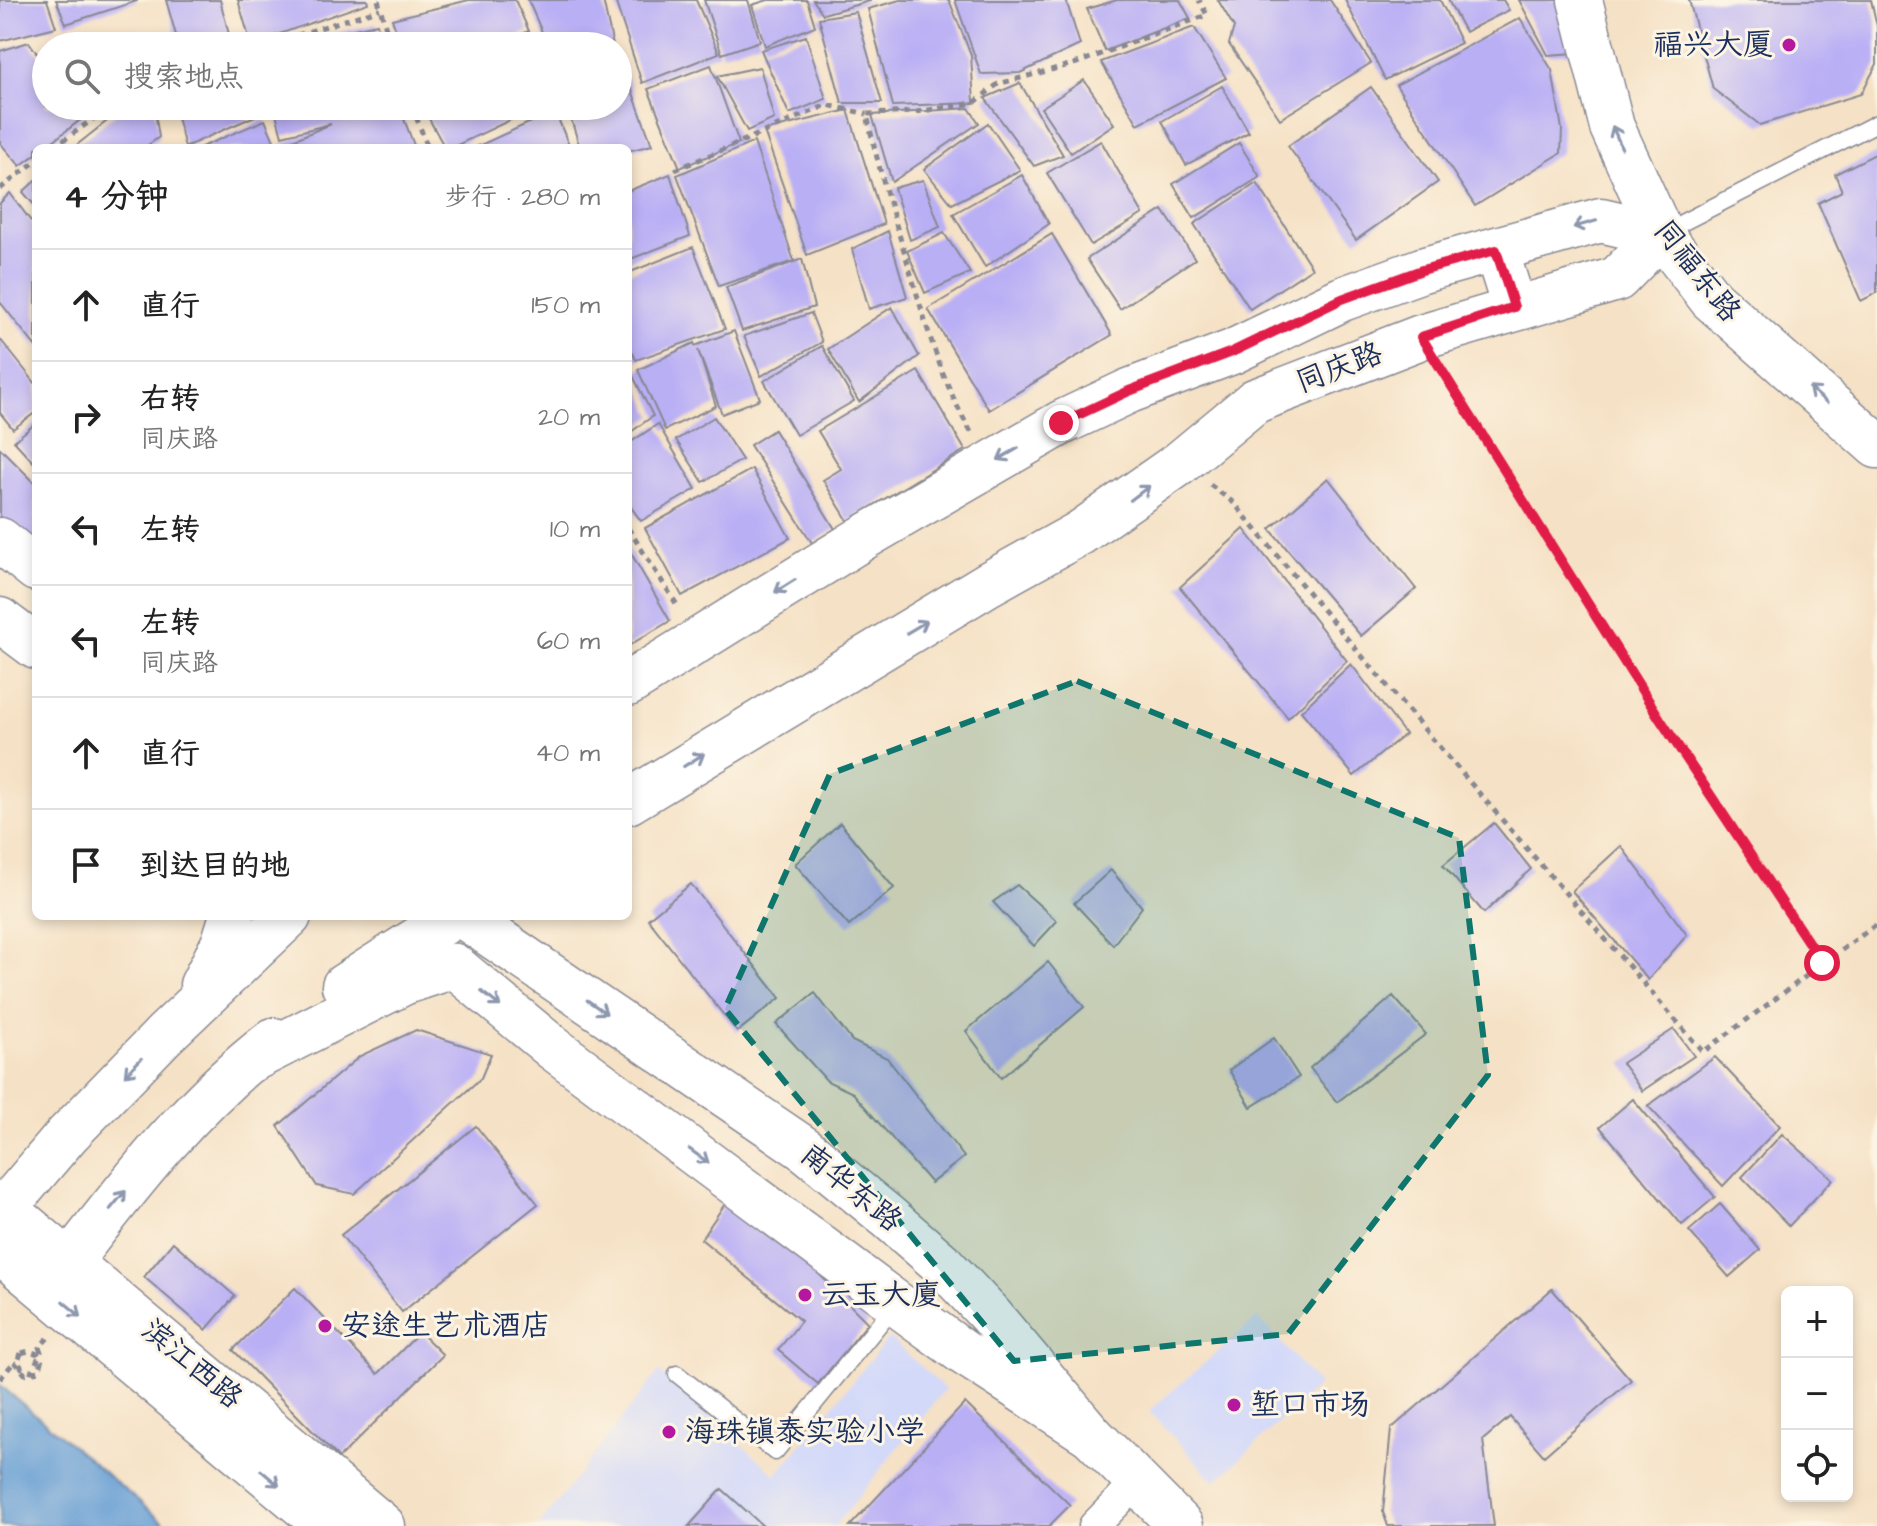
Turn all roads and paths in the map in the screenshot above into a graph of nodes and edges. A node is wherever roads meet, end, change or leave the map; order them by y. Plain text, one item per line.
1 (378, 0) edge
2 (1199, 0) edge
3 (1580, 0) edge
4 (380, 9) junction
5 (307, 32) edge
6 (387, 32) edge
7 (867, 114) junction
8 (92, 120) edge
9 (417, 120) edge
10 (1877, 123) edge
11 (59, 144) edge
12 (426, 144) edge
13 (32, 164) edge
14 (675, 170) dead end
15 (0, 189) edge
16 (1661, 234) junction
17 (1496, 250) junction
18 (1514, 307) junction
19 (1421, 337) junction
20 (1877, 446) edge
21 (1180, 463) junction
22 (990, 464) junction
23 (632, 534) edge
24 (0, 540) edge
25 (32, 566) edge
26 (0, 620) edge
27 (699, 639) junction
28 (32, 644) edge
29 (632, 681) edge
30 (632, 800) edge
31 (231, 920) edge
32 (285, 920) edge
33 (442, 920) edge
34 (1877, 924) edge
35 (1822, 963) junction
36 (454, 966) junction
37 (188, 1012) junction
38 (251, 1060) junction
39 (749, 1158) dead end
40 (2, 1206) edge
41 (6, 1256) edge
42 (70, 1261) junction
43 (896, 1303) junction
44 (39, 1347) dead end
45 (677, 1374) dead end
46 (0, 1379) edge
47 (1091, 1435) junction
48 (1136, 1483) junction
49 (327, 1526) edge
50 (383, 1526) edge
51 (1094, 1526) edge
52 (1181, 1526) edge

1 - 4 path
2 - 7 path
16 -> 3 main road, 同福东路
4 - 5 path
4 - 6 path
7 - 14 path
7 - 22 path
8 - 11 path
9 - 12 path
10 - 16 lane
13 - 15 path
16 -> 17 main road, 同庆路
16 - 18 main road, 同庆路
20 -> 16 main road, 同福东路
17 - 18 main road
17 -> 22 main road, 同庆路
18 - 19 main road, 同庆路
19 - 21 main road, 同庆路
19 - 35 path
30 -> 21 main road, 同庆路
21 - 35 path
22 -> 27 main road, 同庆路
23 - 27 path
24 - 25 main road
26 - 28 main road
27 - 29 main road, 同庆路
31 - 37 main road
32 - 37 main road
33 - 36 main road
33 - 38 main road
33 -> 47 main road, 南华东路
34 - 35 path
36 - 38 main road
36 -> 43 main road
37 -> 40 main road
42 -> 38 main road
39 - 47 main road
40 - 41 main road
40 - 42 main road, 滨江西路
41 - 42 main road
41 -> 49 main road, 滨江西路
42 - 50 main road, 滨江西路
43 - 45 lane
43 - 47 main road
44 - 46 path, bridge
47 - 48 main road, 南华东路
48 - 51 street
48 - 52 main road, 南华东路

